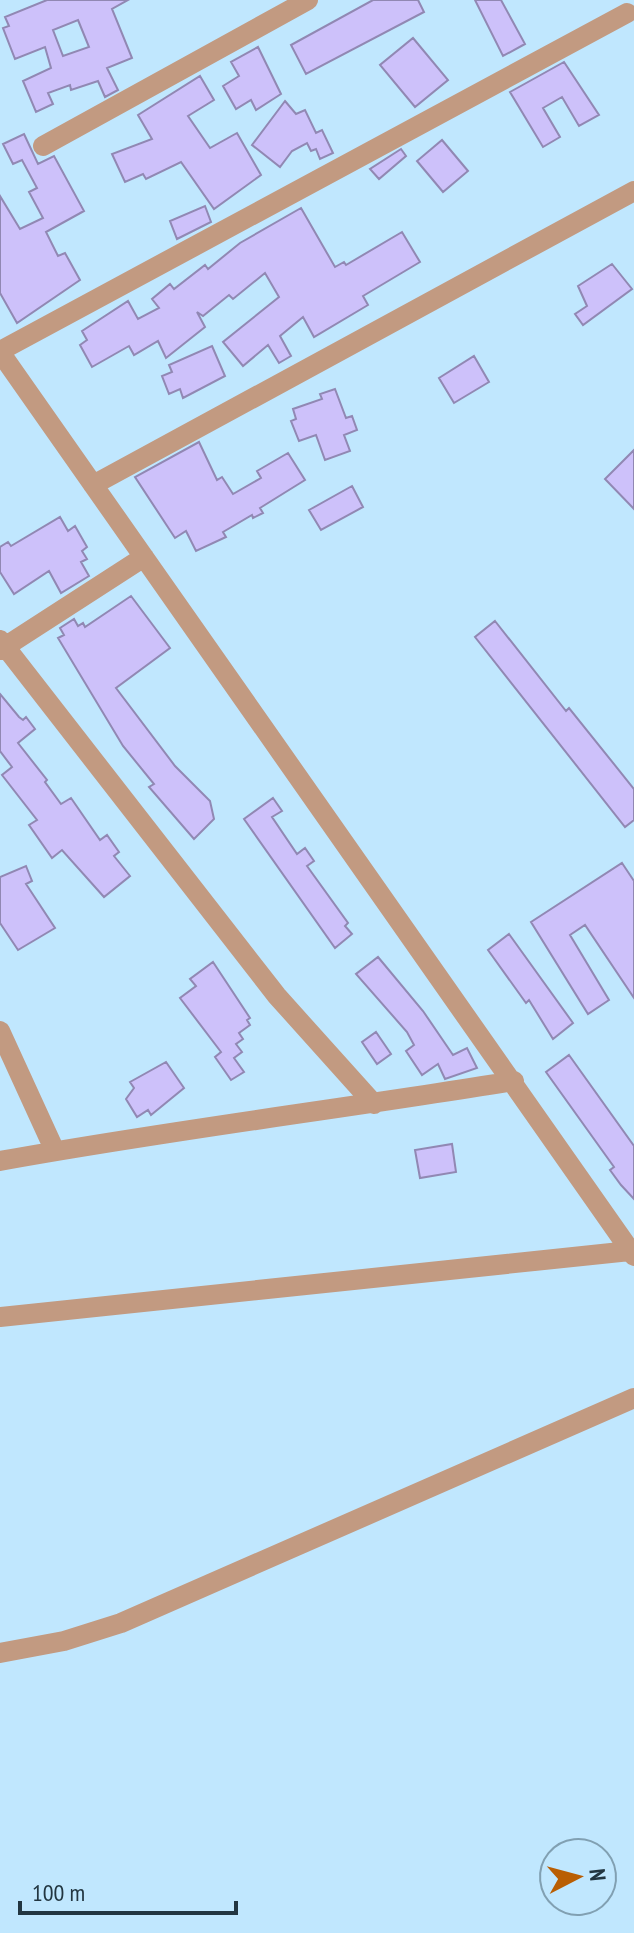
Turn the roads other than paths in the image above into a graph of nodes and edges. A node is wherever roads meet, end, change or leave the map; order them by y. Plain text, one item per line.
1 (308, 0) edge
2 (627, 12) edge
3 (43, 146) dead end
4 (634, 191) edge
5 (0, 352) edge
6 (93, 485) junction
7 (144, 557) junction
8 (2, 646) edge
9 (0, 1031) edge
10 (514, 1081) junction
11 (374, 1104) junction
12 (54, 1149) junction
13 (0, 1161) edge
14 (632, 1253) edge
15 (0, 1317) edge
16 (634, 1398) edge
17 (0, 1653) edge

1 - 3 street
2 - 5 street
4 - 6 street
5 - 6 street
6 - 7 street
7 - 8 street
7 - 10 street
8 - 11 street
9 - 12 street
10 - 11 street
10 - 14 street
11 - 12 street
12 - 13 street
14 - 15 street
16 - 17 street

